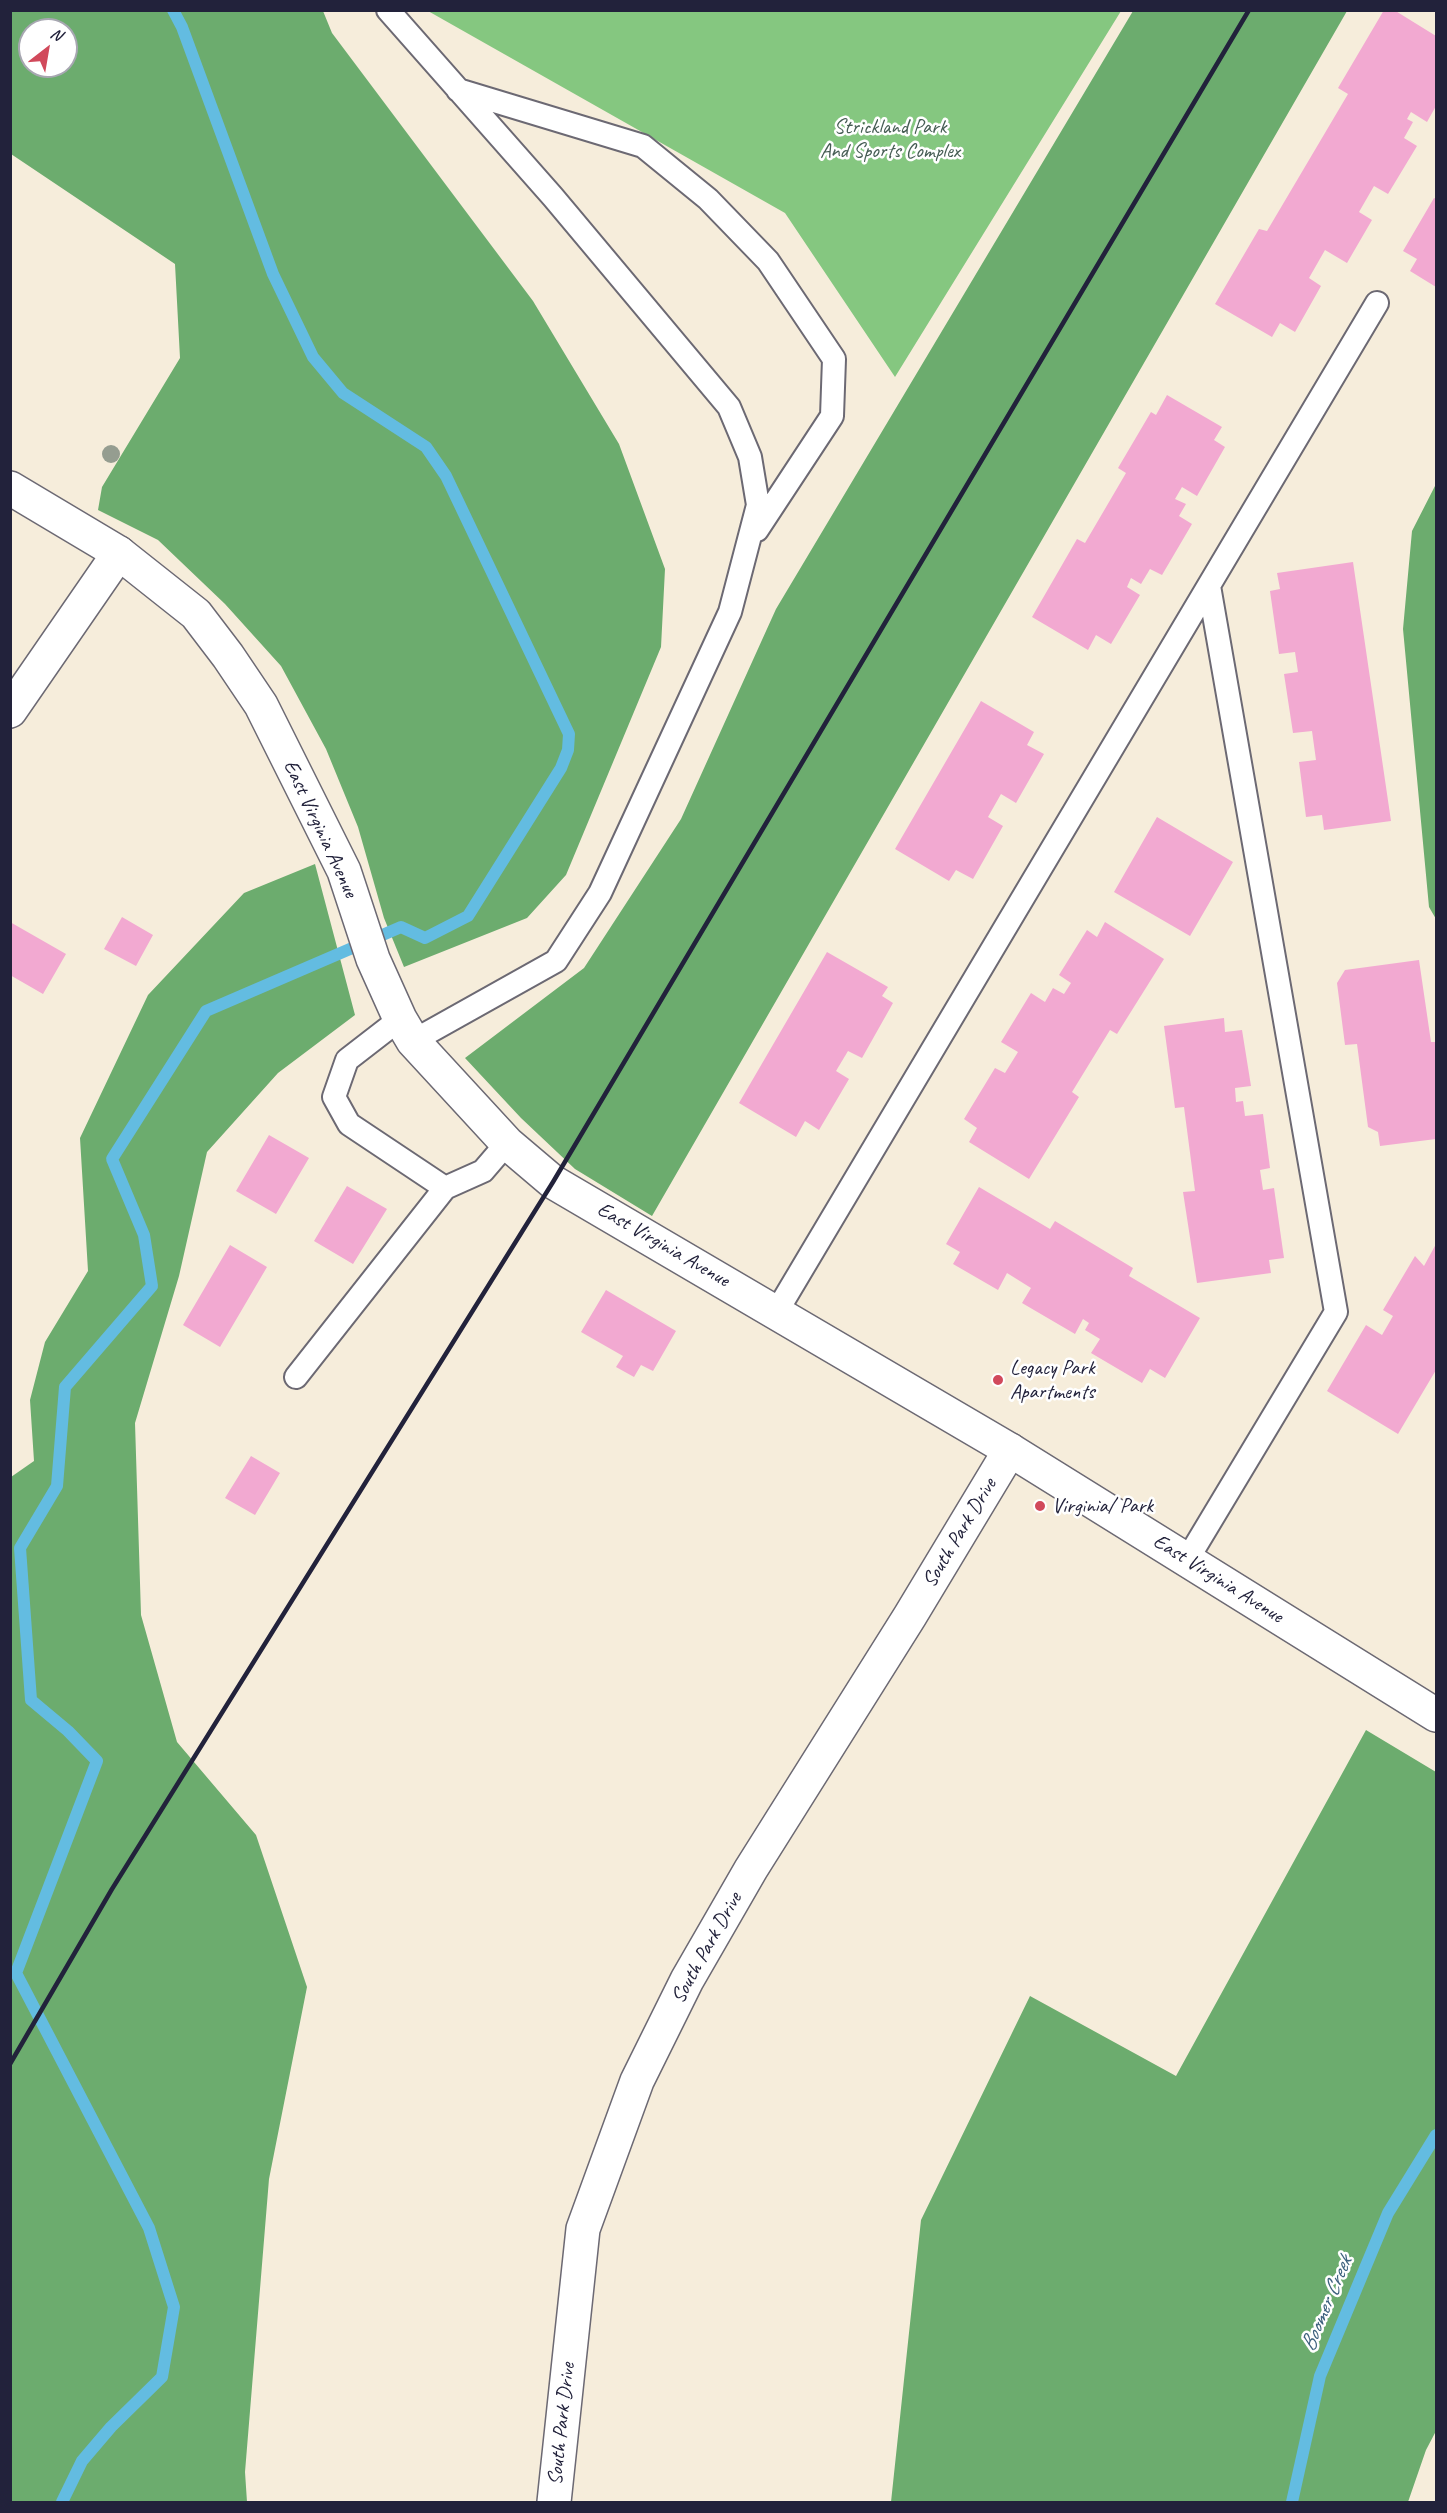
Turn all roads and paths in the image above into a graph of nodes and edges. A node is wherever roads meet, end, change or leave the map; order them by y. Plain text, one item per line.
1 (388, 10) edge
2 (458, 90) junction
3 (1377, 303) dead end
4 (10, 488) edge
5 (748, 543) junction
6 (119, 553) junction
7 (1209, 586) junction
8 (10, 711) edge
9 (406, 1030) junction
10 (507, 1143) junction
11 (445, 1188) junction
12 (777, 1311) junction
13 (296, 1377) dead end
14 (1010, 1450) junction
15 (1187, 1560) junction
16 (1437, 1715) edge
17 (554, 2502) edge

1 - 2 lane
2 - 5 lane
2 - 5 lane
3 - 7 lane
4 - 6 street, East Virginia Avenue
5 - 9 lane
6 - 8 street
6 - 9 street, East Virginia Avenue
7 - 12 lane
7 - 15 lane
9 - 10 street, East Virginia Avenue
9 - 11 lane
10 - 11 lane
10 - 12 street, East Virginia Avenue
11 - 13 lane
12 - 14 street, East Virginia Avenue
14 - 15 street, East Virginia Avenue
14 - 17 street, South Park Drive
15 - 16 street, East Virginia Avenue

